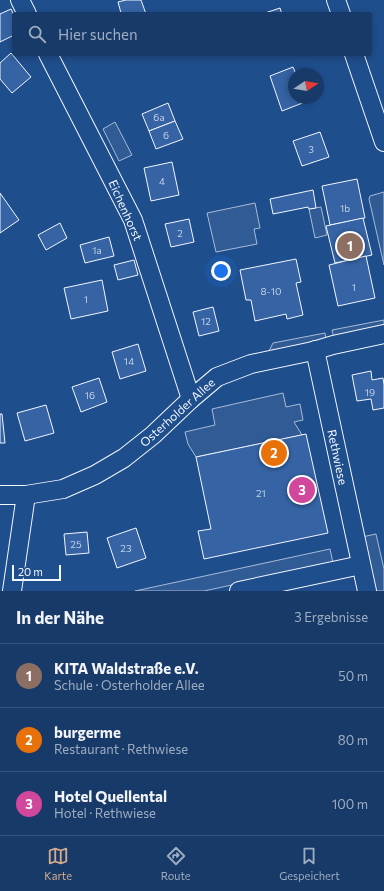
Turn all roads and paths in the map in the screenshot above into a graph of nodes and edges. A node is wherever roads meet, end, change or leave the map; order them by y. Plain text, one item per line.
1 (20, 0) edge
2 (336, 0) edge
3 (26, 12) edge
4 (339, 12) edge
5 (49, 56) edge
6 (355, 56) edge
7 (384, 142) edge
8 (384, 334) edge
9 (315, 350) junction
10 (191, 399) junction
11 (0, 495) edge
12 (26, 495) junction
13 (361, 565) junction
14 (12, 591) edge
15 (239, 591) edge
16 (367, 591) edge

1 - 3 street
2 - 4 street
5 - 10 street, Eichenhorst
6 - 7 street
8 - 9 street, Osterholder Allee
9 - 10 street, Osterholder Allee
9 - 13 street, Rethwiese
10 - 12 street, Osterholder Allee
11 - 12 street, Osterholder Allee
12 - 14 street
13 - 15 street
13 - 16 street, Rethwiese

